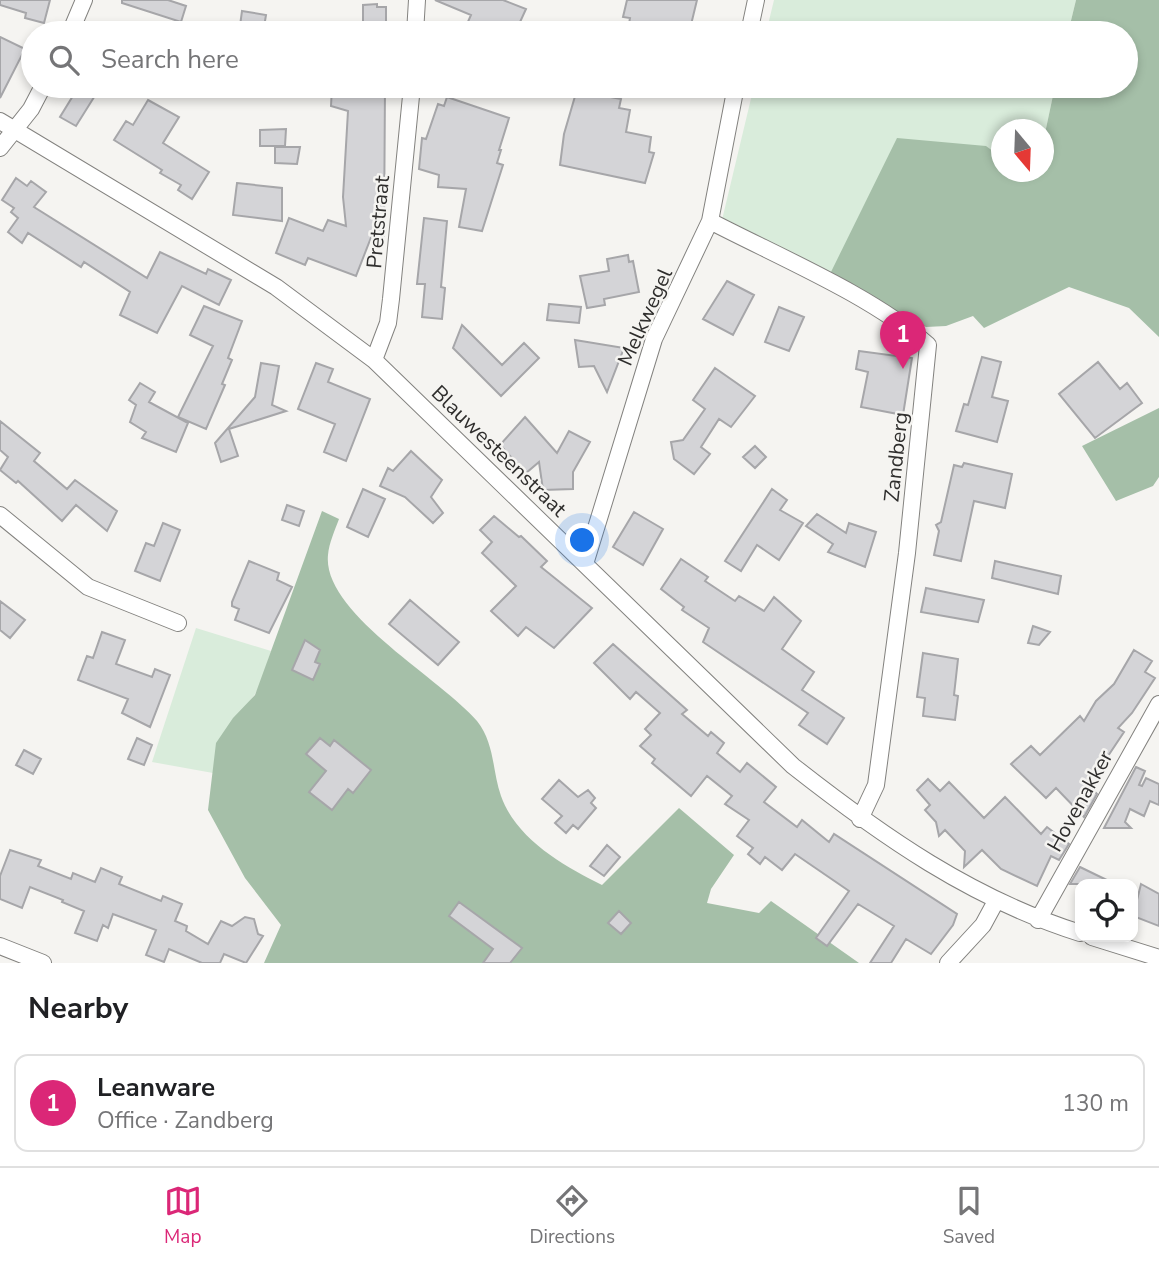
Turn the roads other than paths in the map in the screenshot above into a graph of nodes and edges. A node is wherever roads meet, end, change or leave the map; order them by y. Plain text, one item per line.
1 (84, 0) edge
2 (417, 0) edge
3 (757, 0) edge
4 (75, 21) edge
5 (416, 21) edge
6 (752, 21) edge
7 (35, 98) edge
8 (411, 98) edge
9 (734, 98) edge
10 (0, 121) edge
11 (15, 129) junction
12 (0, 148) edge
13 (710, 221) junction
14 (374, 360) junction
15 (0, 515) edge
16 (585, 564) junction
17 (178, 623) dead end
18 (1159, 704) edge
19 (860, 819) junction
20 (996, 901) junction
21 (1038, 920) junction
22 (1075, 931) edge
23 (1108, 942) edge
24 (0, 946) edge
25 (1159, 958) edge
26 (43, 963) edge
27 (948, 963) edge

1 - 4 street
2 - 5 street
3 - 6 street
7 - 11 street
8 - 14 street, Pretstraat
9 - 13 street, Melkwegel
10 - 11 street, Blauwesteenstraat
11 - 12 street
11 - 14 street, Blauwesteenstraat
13 - 16 street, Melkwegel
13 - 19 street, Zandberg
14 - 16 street, Blauwesteenstraat
15 - 17 street
16 - 19 street, Blauwesteenstraat
18 - 21 street, Hovenakker
19 - 20 street, Blauwesteenstraat
20 - 21 street, Blauwesteenstraat
20 - 27 street
21 - 22 street, Blauwesteenstraat
23 - 25 street
24 - 26 street

